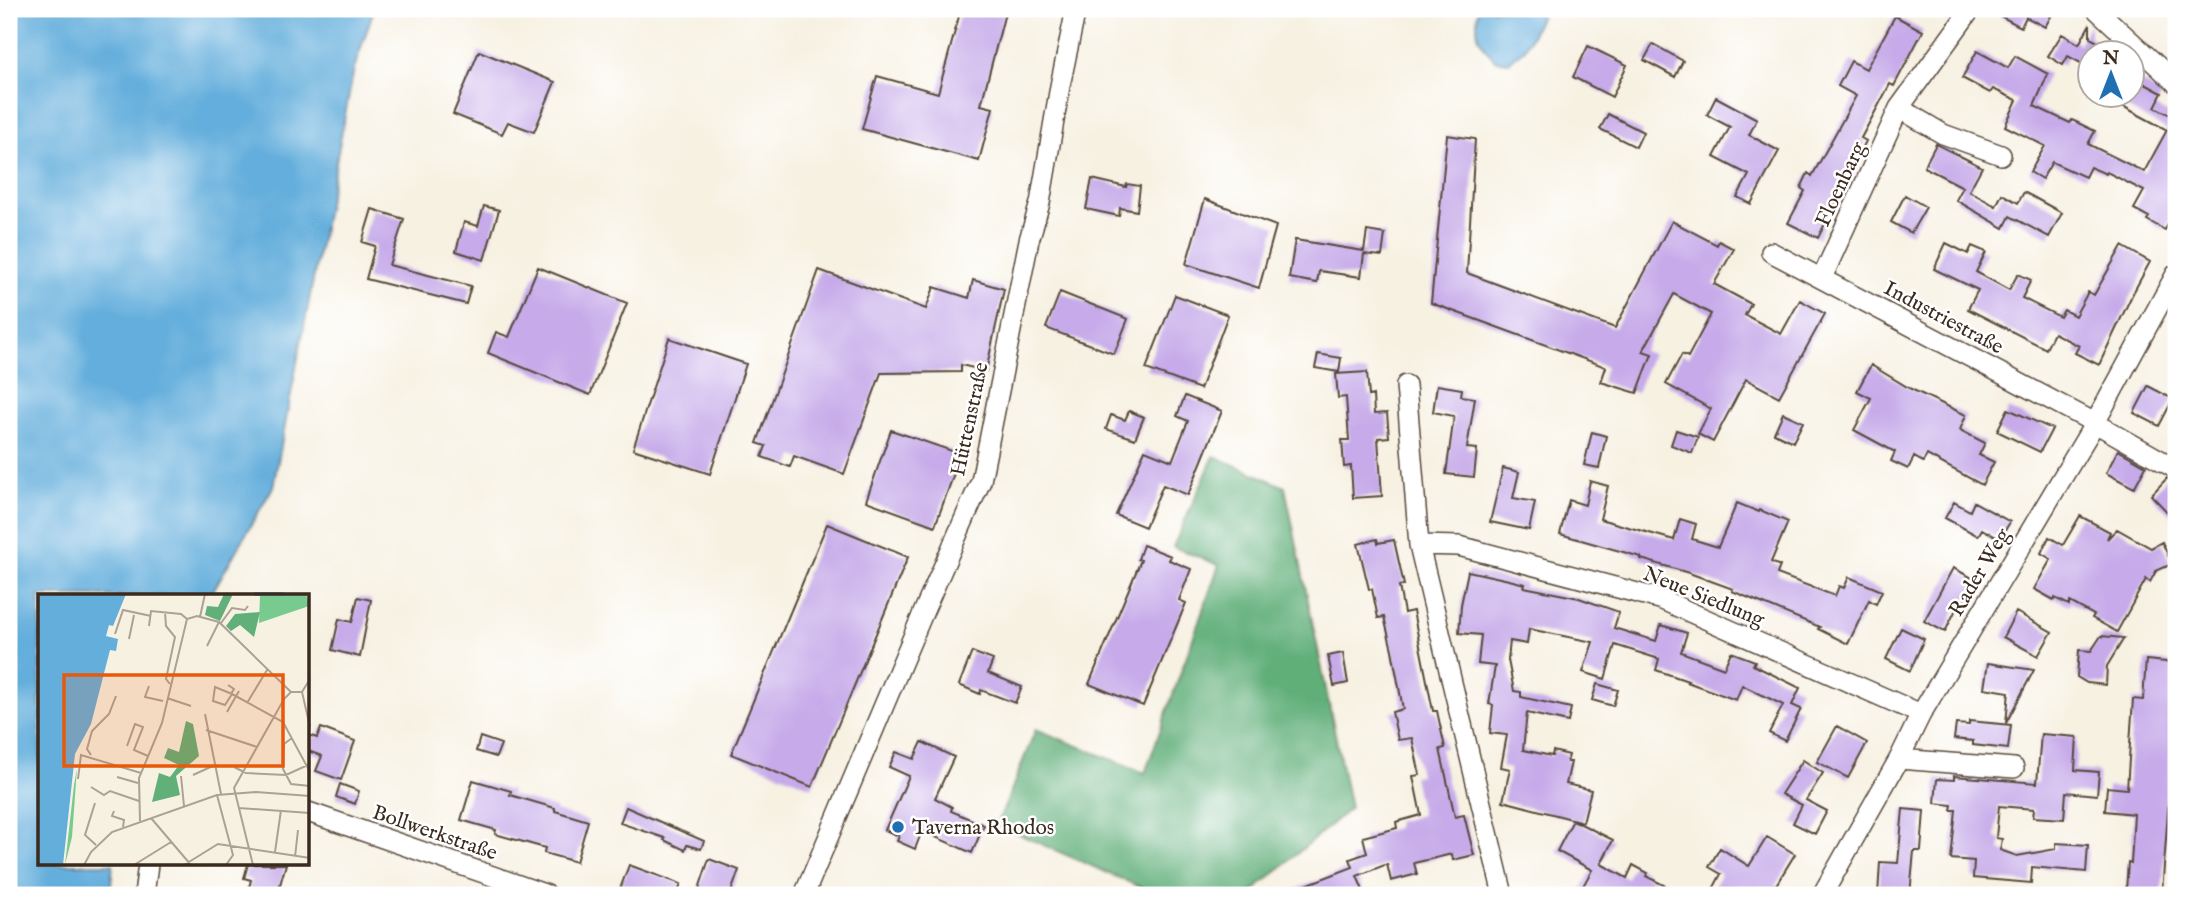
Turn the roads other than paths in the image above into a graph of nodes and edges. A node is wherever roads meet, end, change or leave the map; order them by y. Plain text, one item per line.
1 (1076, 9) edge
2 (1971, 9) edge
3 (2096, 9) edge
4 (2176, 83) edge
5 (1899, 108) junction
6 (2001, 155) dead end
7 (1771, 253) dead end
8 (2176, 274) edge
9 (1822, 278) junction
10 (1406, 385) dead end
11 (2095, 423) junction
12 (2176, 469) edge
13 (1419, 545) junction
14 (1921, 713) junction
15 (1899, 759) junction
16 (2014, 768) dead end
17 (310, 813) edge
18 (148, 866) edge
19 (1497, 894) edge
20 (144, 895) edge
21 (547, 895) edge
22 (804, 895) edge
23 (1822, 895) edge

1 - 22 street, Hüttenstraße
2 - 5 street, Floenbarg
3 - 4 street
5 - 6 street
5 - 9 street, Floenbarg
7 - 9 street, Industriestraße
8 - 11 street, Rader Weg
9 - 11 street, Industriestraße
10 - 13 street
11 - 12 street, Industriestraße
11 - 14 street, Rader Weg
13 - 14 street, Neue Siedlung
13 - 19 street
14 - 15 street, Rader Weg
15 - 16 street
15 - 23 street, Rader Weg
17 - 21 street, Bollwerkstraße
18 - 20 street

